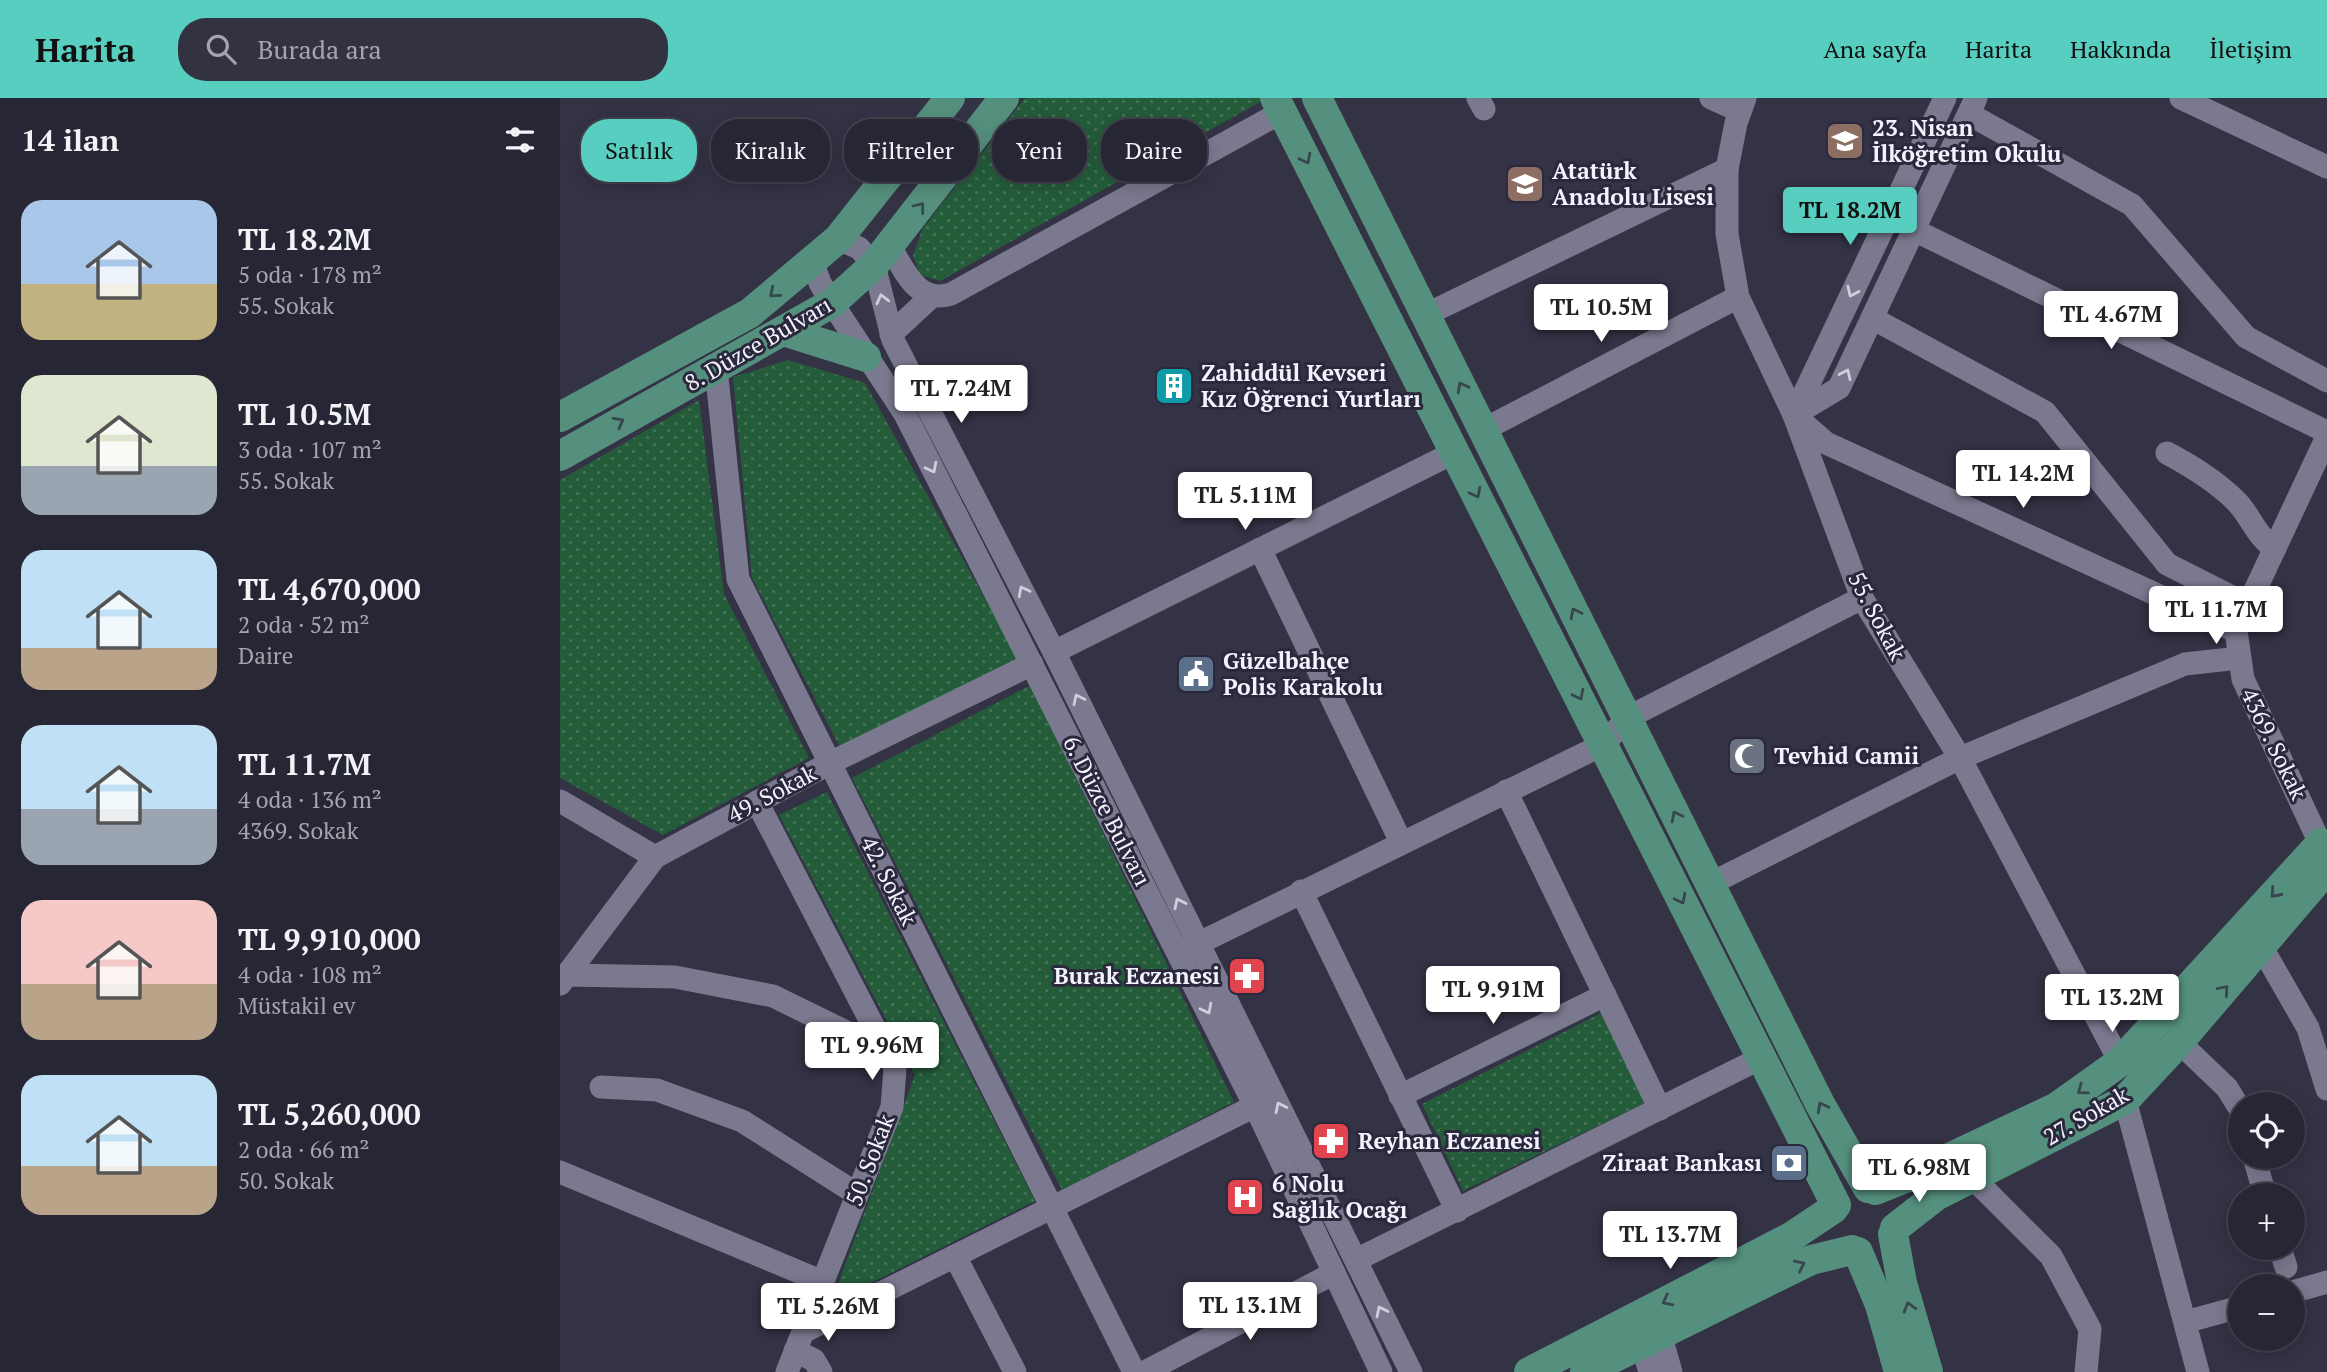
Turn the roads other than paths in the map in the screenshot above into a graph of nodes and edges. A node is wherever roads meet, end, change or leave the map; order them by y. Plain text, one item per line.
1 (950, 98) edge
2 (1004, 98) edge
3 (1317, 98) edge
4 (1711, 98) edge
5 (1945, 98) edge
6 (2181, 98) edge
7 (1738, 102) edge
8 (1279, 105) edge
9 (1972, 106) edge
10 (2327, 167) edge
11 (1727, 169) junction
12 (1914, 230) junction
13 (838, 239) junction
14 (882, 255) junction
15 (813, 261) junction
16 (932, 296) junction
17 (1738, 297) junction
18 (832, 303) junction
19 (1425, 315) junction
20 (1872, 318) junction
21 (783, 331) junction
22 (891, 334) junction
23 (866, 356) junction
24 (716, 368) junction
25 (2327, 381) edge
26 (1794, 415) junction
27 (560, 417) edge
28 (1483, 430) junction
29 (2327, 435) edge
30 (1455, 452) junction
31 (2167, 453) dead end
32 (560, 456) edge
33 (2275, 548) junction
34 (1260, 549) junction
35 (1862, 598) junction
36 (2248, 605) junction
37 (2236, 631) junction
38 (1055, 652) junction
39 (2239, 659) junction
40 (1032, 664) junction
41 (1627, 718) junction
42 (1604, 744) junction
43 (1960, 758) junction
44 (830, 763) junction
45 (1506, 791) junction
46 (560, 801) edge
47 (757, 802) junction
48 (1402, 842) junction
49 (2326, 852) edge
50 (655, 857) junction
51 (1710, 884) junction
52 (1301, 891) junction
53 (2261, 946) junction
54 (1189, 948) junction
55 (563, 979) edge
56 (1605, 995) junction
57 (2179, 1042) junction
58 (887, 1052) junction
59 (1761, 1058) junction
60 (2120, 1062) junction
61 (601, 1087) dead end
62 (2327, 1089) edge
63 (2229, 1092) edge
64 (1401, 1096) junction
65 (2125, 1100) junction
66 (1255, 1106) junction
67 (1660, 1109) junction
68 (560, 1172) edge
69 (1972, 1177) junction
70 (1871, 1189) junction
71 (857, 1194) junction
72 (1835, 1207) junction
73 (1053, 1208) junction
74 (1457, 1211) junction
75 (1894, 1231) junction
76 (1856, 1251) junction
77 (955, 1256) junction
78 (1356, 1261) junction
79 (1334, 1273) junction
80 (1742, 1278) junction
81 (822, 1282) junction
82 (2327, 1282) edge
83 (2305, 1288) edge
84 (2228, 1310) edge
85 (2185, 1322) junction
86 (1650, 1338) junction
87 (795, 1351) edge
88 (1571, 1367) edge
89 (1374, 1369) edge
90 (821, 1372) edge
91 (1015, 1372) edge
92 (1134, 1372) edge
93 (1145, 1372) edge
94 (1411, 1372) edge
95 (1530, 1372) edge
96 (1650, 1372) edge
97 (1671, 1372) edge
98 (1899, 1372) edge
99 (1928, 1372) edge
100 (2086, 1372) edge
101 (2199, 1372) edge

1 - 13 main road, 8. Düzce Bulvarı
14 -> 2 main road, 8. Düzce Bulvarı
3 - 19 main road
4 - 7 street
5 -> 26 street
6 - 10 street
7 - 11 street, 55. Sokak
8 - 16 street
8 -> 30 main road
9 - 12 street
9 - 25 street
11 - 17 street, 55. Sokak
11 - 19 street
12 - 20 street
12 - 29 street
13 - 14 street
13 - 15 main road, 8. Düzce Bulvarı
14 - 16 street
14 - 18 main road, 8. Düzce Bulvarı
22 -> 14 street, 6. Düzce Bulvarı
15 - 18 street, 6. Düzce Bulvarı
15 -> 27 main road, 8. Düzce Bulvarı
16 - 22 street
17 - 26 street, 55. Sokak
17 - 28 street
18 - 21 main road, 8. Düzce Bulvarı
18 - 23 street, 6. Düzce Bulvarı
28 -> 19 main road
26 -> 20 street
20 - 36 street
21 - 23 main road
21 - 24 main road, 8. Düzce Bulvarı
38 -> 22 street, 6. Düzce Bulvarı
23 -> 40 street, 6. Düzce Bulvarı
32 -> 24 main road, 8. Düzce Bulvarı
24 - 44 street, 42. Sokak
26 - 35 street, 55. Sokak
26 - 37 street
41 -> 28 main road
29 - 33 street
30 - 34 street
30 -> 42 main road
31 - 33 street
33 - 36 street
34 - 38 street
34 - 48 street
35 - 41 street
35 - 43 street, 55. Sokak
36 - 37 street
37 - 39 street, 4369. Sokak
54 -> 38 street, 6. Düzce Bulvarı
39 - 43 street
39 - 49 street, 4369. Sokak
40 - 44 street, 49. Sokak
40 - 54 street, 6. Düzce Bulvarı
41 - 42 street
51 -> 41 main road
42 - 45 street
42 -> 59 main road
43 - 51 street
43 - 60 street, 55. Sokak
44 - 47 street, 49. Sokak
44 - 73 street, 42. Sokak
45 - 48 street
45 - 56 street
46 - 50 street
47 - 50 street, 49. Sokak
47 - 58 street, 50. Sokak
48 - 52 street
49 - 53 main road, 27. Sokak
49 -> 60 main road
50 - 55 street, 49. Sokak
70 -> 51 main road
52 - 54 street
52 - 64 street
57 -> 53 main road, 27. Sokak
53 - 62 street
54 -> 66 street, 6. Düzce Bulvarı
78 -> 54 street, 6. Düzce Bulvarı
55 - 58 street
56 - 64 street
56 - 67 street
57 - 63 street
57 - 65 main road, 27. Sokak
58 - 71 street, 50. Sokak
59 - 67 street
59 - 72 main road
60 -> 70 main road
61 - 71 street
64 - 74 street
65 - 69 main road, 27. Sokak
65 - 85 street
66 - 73 street
66 - 79 street, 6. Düzce Bulvarı
67 - 74 street
68 - 81 street
69 - 75 main road, 27. Sokak
69 - 100 street
70 - 72 main road
70 - 75 main road
71 - 81 street, 50. Sokak
72 - 76 main road
72 - 80 main road
73 - 77 street
73 - 92 street, 42. Sokak
74 - 78 street
75 - 76 main road
99 -> 75 main road
80 -> 76 main road
76 - 98 main road
77 - 87 street
77 - 91 street
94 -> 78 street, 6. Düzce Bulvarı
79 - 89 street, 6. Düzce Bulvarı
79 - 93 street
80 - 86 main road
80 -> 88 main road
81 - 87 street, 50. Sokak
82 - 83 street
84 - 85 street
85 - 101 street
86 - 88 main road
86 - 96 street
86 - 97 street
87 - 90 street
88 - 95 main road

